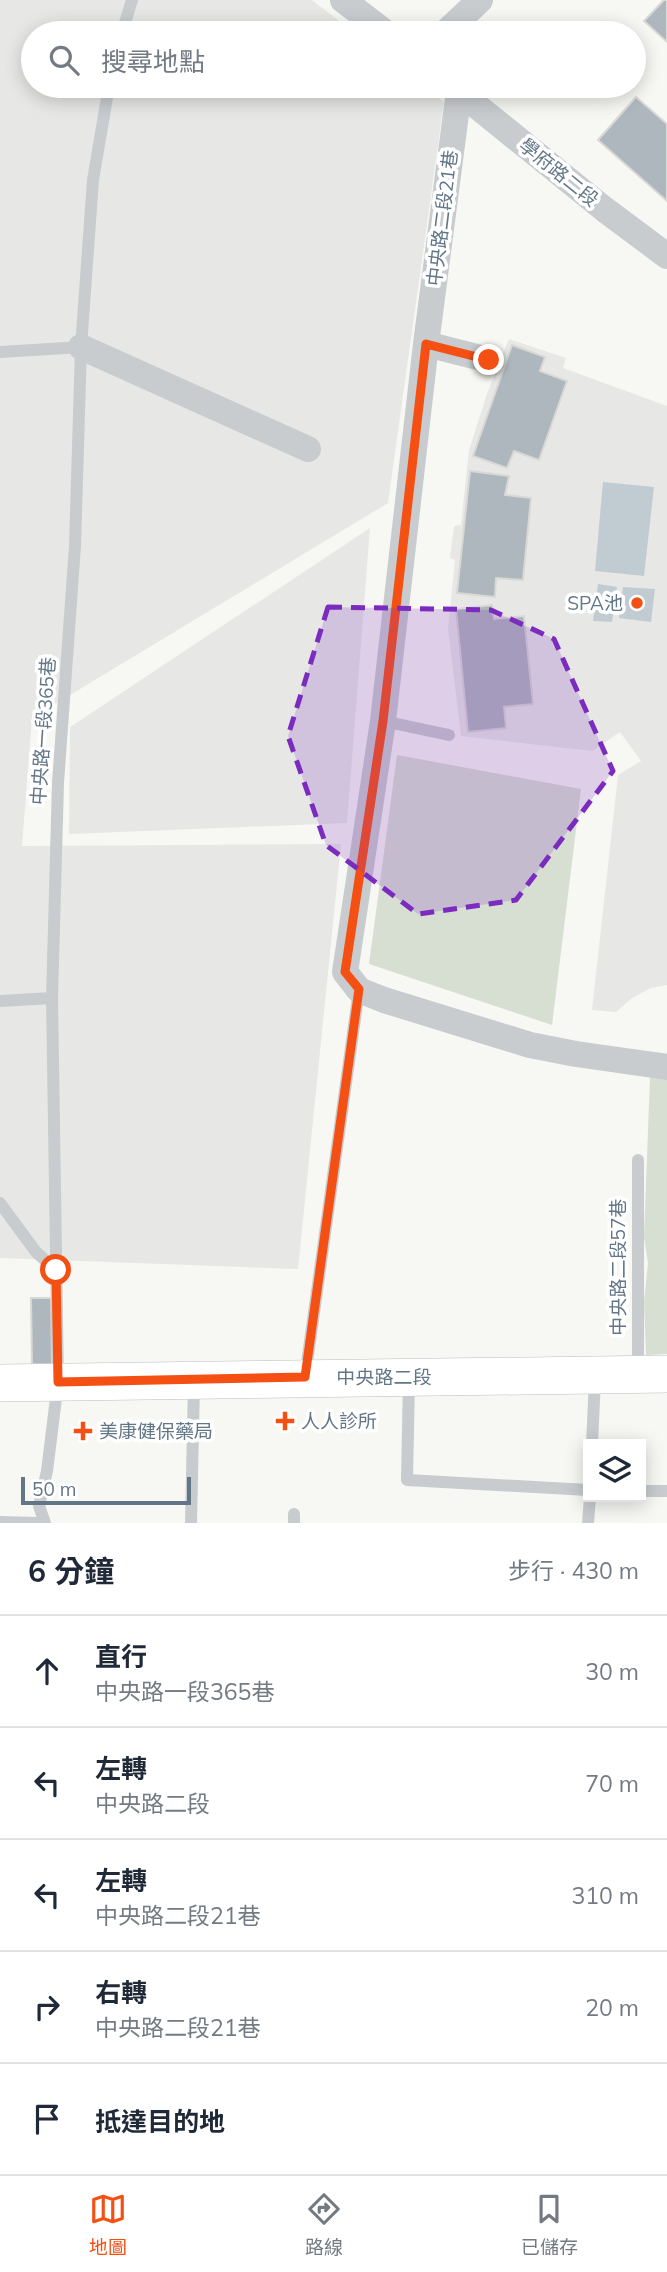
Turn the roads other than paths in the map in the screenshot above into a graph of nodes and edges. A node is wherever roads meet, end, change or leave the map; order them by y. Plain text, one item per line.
1 (132, 0) edge
2 (343, 0) edge
3 (480, 0) edge
4 (126, 21) edge
5 (370, 21) edge
6 (458, 21) edge
7 (107, 98) edge
8 (454, 98) edge
9 (466, 98) edge
10 (667, 256) edge
11 (426, 344) junction
12 (81, 347) junction
13 (0, 352) edge
14 (489, 360) dead end
15 (308, 449) dead end
16 (383, 721) junction
17 (449, 735) dead end
18 (359, 989) junction
19 (52, 998) junction
20 (0, 1001) edge
21 (667, 1067) edge
22 (638, 1160) dead end
23 (0, 1203) edge
24 (56, 1270) junction
25 (653, 1374) edge
26 (595, 1376) junction
27 (305, 1377) junction
28 (409, 1377) junction
29 (194, 1380) junction
30 (58, 1382) junction
31 (0, 1383) edge
32 (592, 1439) edge
33 (583, 1490) edge
34 (646, 1490) edge
35 (667, 1491) edge
36 (590, 1502) edge
37 (0, 1521) edge
38 (39, 1523) edge
39 (45, 1523) edge
40 (191, 1523) edge
41 (589, 1523) edge

1 - 4 lane
2 - 5 street
3 - 6 street
7 - 12 lane, 中央路一段365巷
8 - 11 street, 中央路二段21巷
9 - 10 street, 學府路二段
11 - 14 street
11 - 16 street, 中央路二段21巷
12 - 13 lane
12 - 15 street
12 - 19 lane, 中央路一段365巷
16 - 17 lane
16 - 18 street, 中央路二段21巷
18 - 21 street
18 - 27 lane, 中央路二段21巷
19 - 20 lane
19 - 24 lane, 中央路一段365巷
22 - 25 lane, 中央路二段57巷
23 - 24 lane
24 - 30 lane, 中央路一段365巷
25 - 26 street, 中央路二段
26 - 28 street, 中央路二段
26 - 32 lane
27 - 28 street, 中央路二段
27 - 29 street, 中央路二段
28 - 33 lane
29 - 30 street, 中央路二段
29 - 40 lane
30 - 31 street, 中央路二段
30 - 39 lane, 中央路一段365巷
34 - 35 lane
36 - 41 lane
37 - 38 lane

